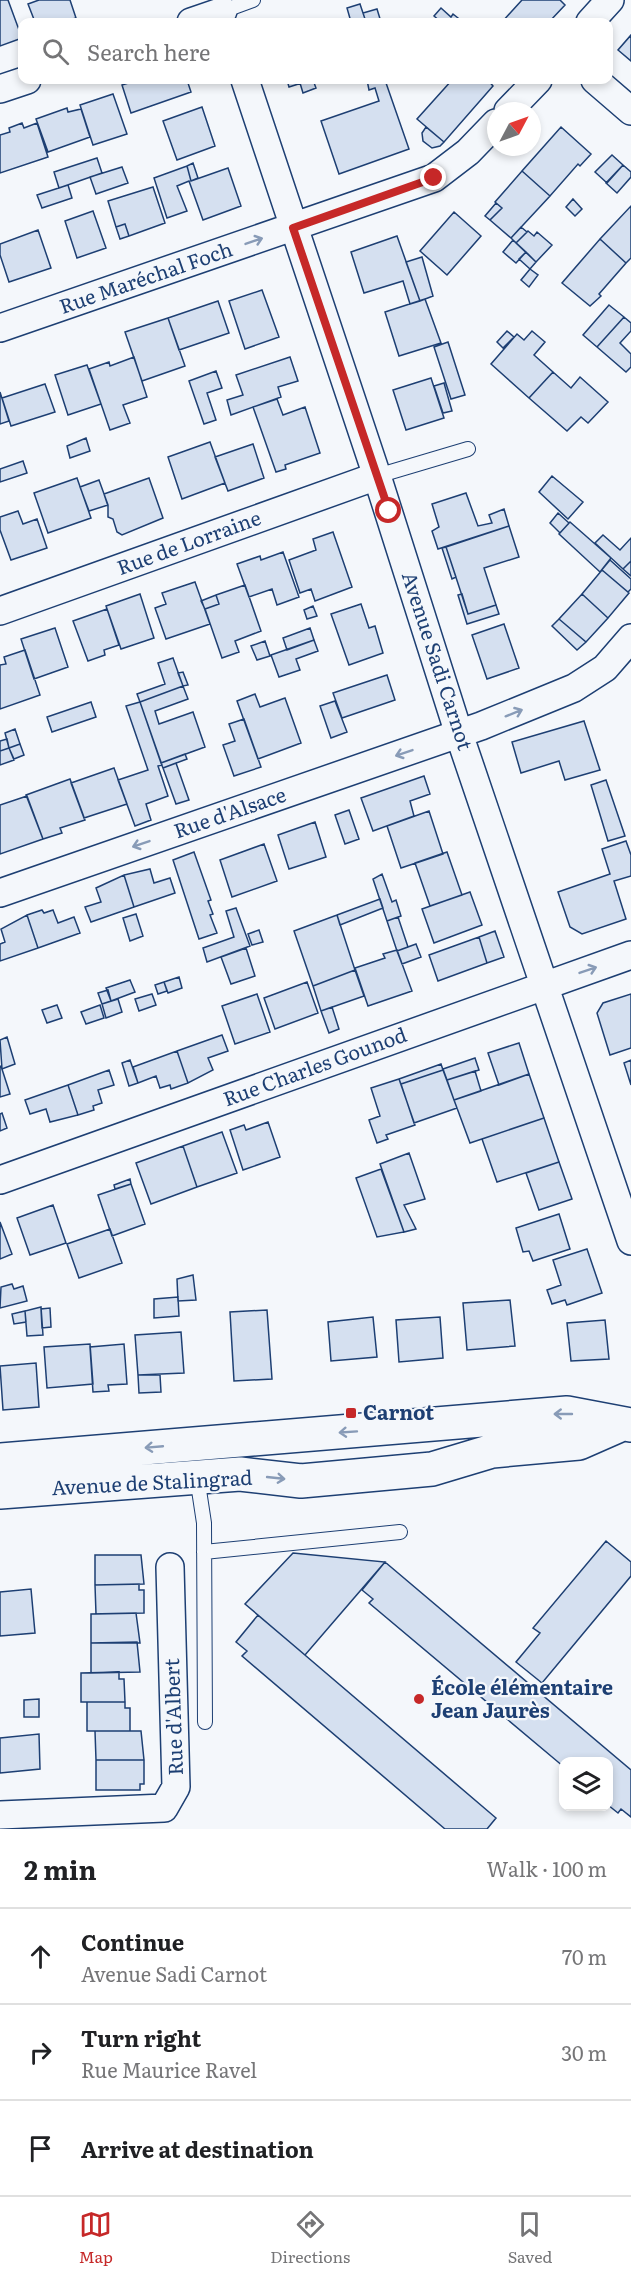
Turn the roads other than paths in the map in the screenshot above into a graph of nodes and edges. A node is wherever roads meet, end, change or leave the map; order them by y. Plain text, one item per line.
1 (253, 0) edge
2 (610, 0) edge
3 (223, 11) edge
4 (203, 18) edge
5 (594, 18) edge
6 (18, 83) edge
7 (246, 84) edge
8 (534, 84) edge
9 (600, 84) edge
10 (0, 89) edge
11 (517, 102) edge
12 (631, 111) edge
13 (487, 132) edge
14 (293, 228) junction
15 (0, 328) edge
16 (468, 449) dead end
17 (377, 476) junction
18 (0, 610) edge
19 (631, 638) edge
20 (459, 734) junction
21 (0, 893) edge
22 (631, 955) edge
23 (546, 984) junction
24 (0, 1179) edge
25 (631, 1239) edge
26 (626, 1425) edge
27 (0, 1460) edge
28 (197, 1477) junction
29 (0, 1492) edge
30 (400, 1532) dead end
31 (204, 1552) junction
32 (170, 1567) dead end
33 (205, 1722) dead end
34 (0, 1815) edge

1 - 3 lane
2 - 5 street
3 - 4 street
6 - 10 street
7 - 14 street, Avenue Sadi Carnot
8 - 11 street
9 - 12 street
13 - 14 street, Rue Maréchal Foch
15 -> 14 street, Rue Maréchal Foch
14 - 17 street, Avenue Sadi Carnot
16 - 17 lane
17 - 18 street, Rue de Lorraine
17 - 20 street, Avenue Sadi Carnot
20 -> 19 street, Rue d'Alsace
20 -> 21 street, Rue d'Alsace
20 - 23 street, Avenue Sadi Carnot
23 -> 22 street, Rue Charles Gounod
23 - 24 street, Rue Charles Gounod
23 - 25 street, Avenue Sadi Carnot
26 -> 27 main road, Avenue de Stalingrad
28 -> 26 main road, Avenue de Stalingrad
28 - 29 main road, Avenue de Stalingrad
28 - 31 lane
30 - 31 lane
31 - 33 lane
32 - 34 street, Rue d'Albert

